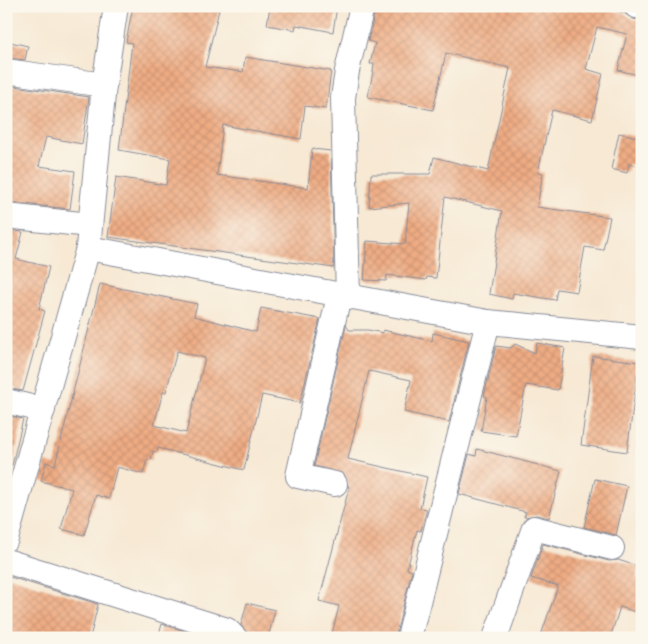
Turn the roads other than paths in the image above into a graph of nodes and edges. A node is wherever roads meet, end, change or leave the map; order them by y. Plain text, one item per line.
1 (116, 6) edge
2 (362, 6) edge
3 (636, 6) edge
4 (642, 8) edge
5 (6, 71) edge
6 (104, 85) junction
7 (6, 216) edge
8 (89, 237) junction
9 (344, 297) junction
10 (488, 322) junction
11 (642, 336) edge
12 (6, 401) edge
13 (43, 410) junction
14 (335, 484) dead end
15 (6, 538) edge
16 (612, 548) dead end
17 (6, 561) edge
18 (235, 638) edge
19 (409, 638) edge
20 (495, 638) edge

1 - 6 street
2 - 9 street
3 - 4 street
5 - 6 street
6 - 8 street
7 - 8 street
8 - 9 street
8 - 13 street
9 - 10 street
9 - 14 street
10 - 11 street
10 - 19 street
12 - 13 street
13 - 15 street
16 - 20 street
17 - 18 street

